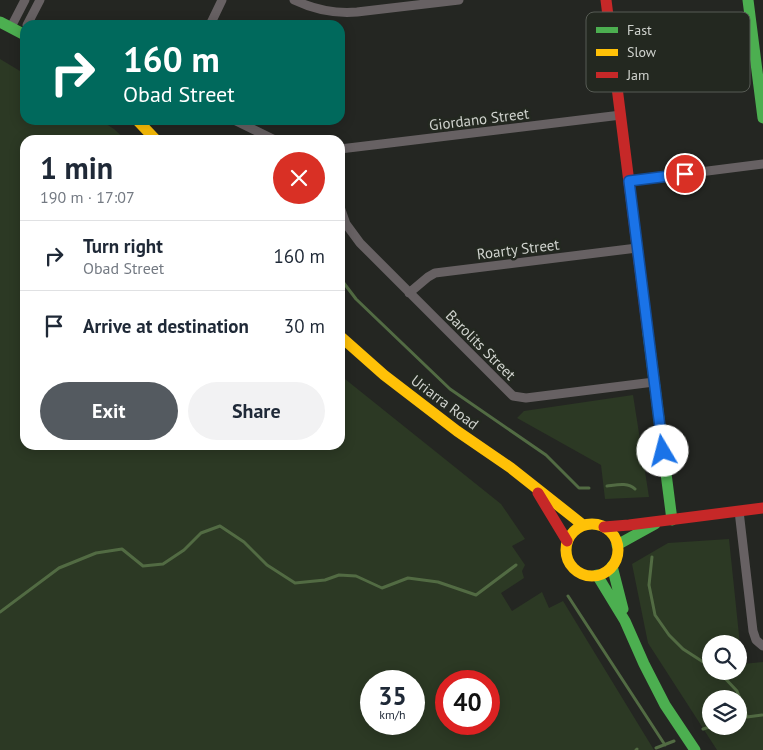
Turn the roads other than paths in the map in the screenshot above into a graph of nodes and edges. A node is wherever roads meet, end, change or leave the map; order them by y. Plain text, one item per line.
1 (25, 0) edge
2 (40, 0) edge
3 (222, 0) edge
4 (294, 0) edge
5 (459, 0) edge
6 (750, 16) edge
7 (30, 20) edge
8 (212, 20) edge
9 (5, 24) edge
10 (20, 28) edge
11 (618, 92) edge
12 (621, 115) junction
13 (763, 118) edge
14 (142, 125) edge
15 (244, 125) edge
16 (151, 135) edge
17 (265, 135) edge
18 (345, 149) edge
19 (763, 164) edge
20 (629, 181) junction
21 (345, 221) edge
22 (637, 248) junction
23 (409, 293) junction
24 (345, 340) edge
25 (654, 382) junction
26 (534, 487) junction
27 (763, 508) edge
28 (738, 511) junction
29 (672, 520) junction
30 (659, 521) junction
31 (583, 525) junction
32 (604, 527) junction
33 (567, 541) junction
34 (618, 546) junction
35 (612, 566) junction
36 (597, 575) junction
37 (626, 621) junction
38 (763, 646) edge
39 (696, 750) edge

1 - 9 street
2 - 7 street
3 - 8 street
4 - 5 street
6 - 13 street
9 - 10 street
11 - 12 street
12 - 18 street, Giordano Street
12 - 20 street
14 - 16 street
15 - 17 street
19 - 20 street
20 - 22 street
21 - 23 street, Barolits Street
22 - 23 street, Roarty Street
22 - 25 street
23 - 25 street, Barolits Street
24 - 26 street, Uriarra Road
25 - 29 street
26 - 31 street, Uriarra Road
26 - 33 street, Uriarra Road
27 - 28 street
28 - 29 street
28 - 38 street
29 - 30 street
30 - 32 street
30 - 34 street
31 - 32 street
31 - 33 street
32 - 34 street
33 - 36 street
34 - 35 street
35 - 36 street
35 - 37 street
36 - 37 street
37 - 39 street

